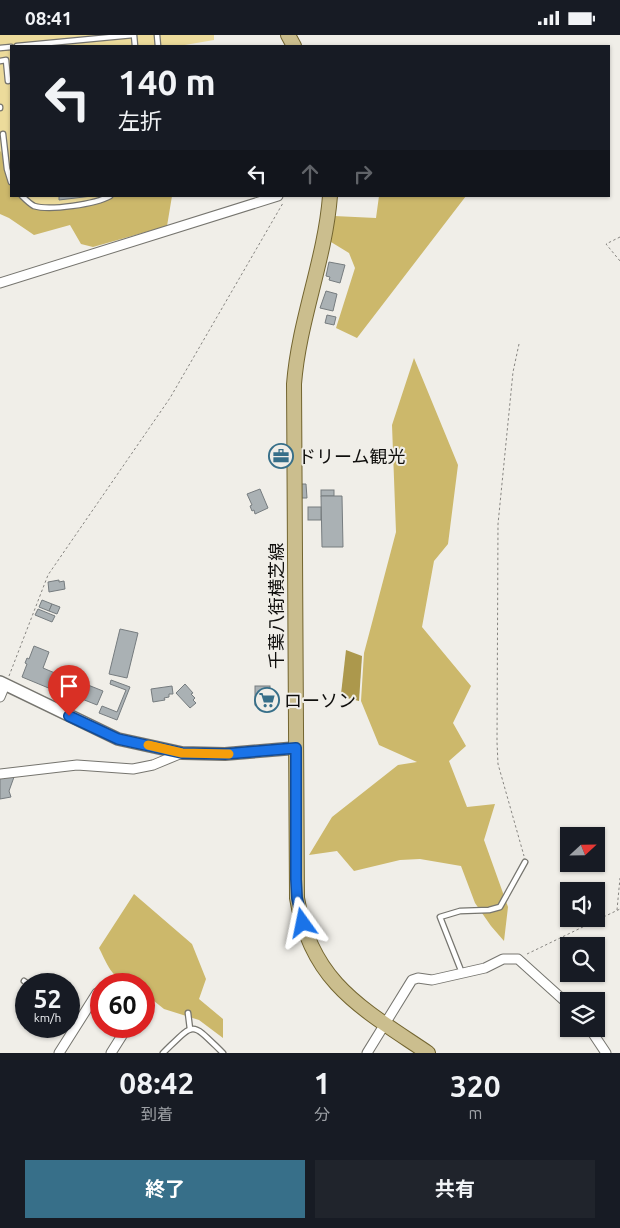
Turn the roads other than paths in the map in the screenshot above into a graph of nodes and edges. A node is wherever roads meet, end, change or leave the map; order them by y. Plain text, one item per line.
1 (134, 35) edge
2 (28, 45) edge
3 (0, 61) edge
4 (8, 81) dead end
5 (3, 134) dead end
6 (10, 179) edge
7 (23, 197) edge
8 (106, 197) edge
9 (275, 197) edge
10 (330, 197) edge
11 (0, 283) edge
12 (3, 683) edge
13 (0, 697) edge
14 (296, 748) junction
15 (182, 753) junction
16 (0, 773) edge
17 (525, 862) road end
18 (462, 973) junction
19 (560, 997) edge
20 (90, 1004) edge
21 (188, 1013) dead end
22 (81, 1019) joint
23 (385, 1024) junction
24 (190, 1029) junction
25 (595, 1037) edge
26 (120, 1038) edge
27 (59, 1053) edge
28 (111, 1053) edge
29 (163, 1053) edge
30 (223, 1053) edge
31 (367, 1053) edge
32 (428, 1053) edge
33 (606, 1053) edge

1 - 2 lane
3 - 4 lane
5 - 6 lane
7 - 8 lane
9 - 11 street
10 - 14 main road, 千葉八街横芝線
12 - 13 street
12 - 15 street
14 - 15 street
14 - 23 main road, 千葉八街横芝線
15 - 16 street
17 - 18 lane
18 - 19 street
18 - 23 street
20 - 22 street
21 - 24 lane
22 - 27 street
23 - 31 street
23 - 32 main road, 千葉八街横芝線
24 - 29 lane
24 - 30 lane
25 - 33 street
26 - 28 street

